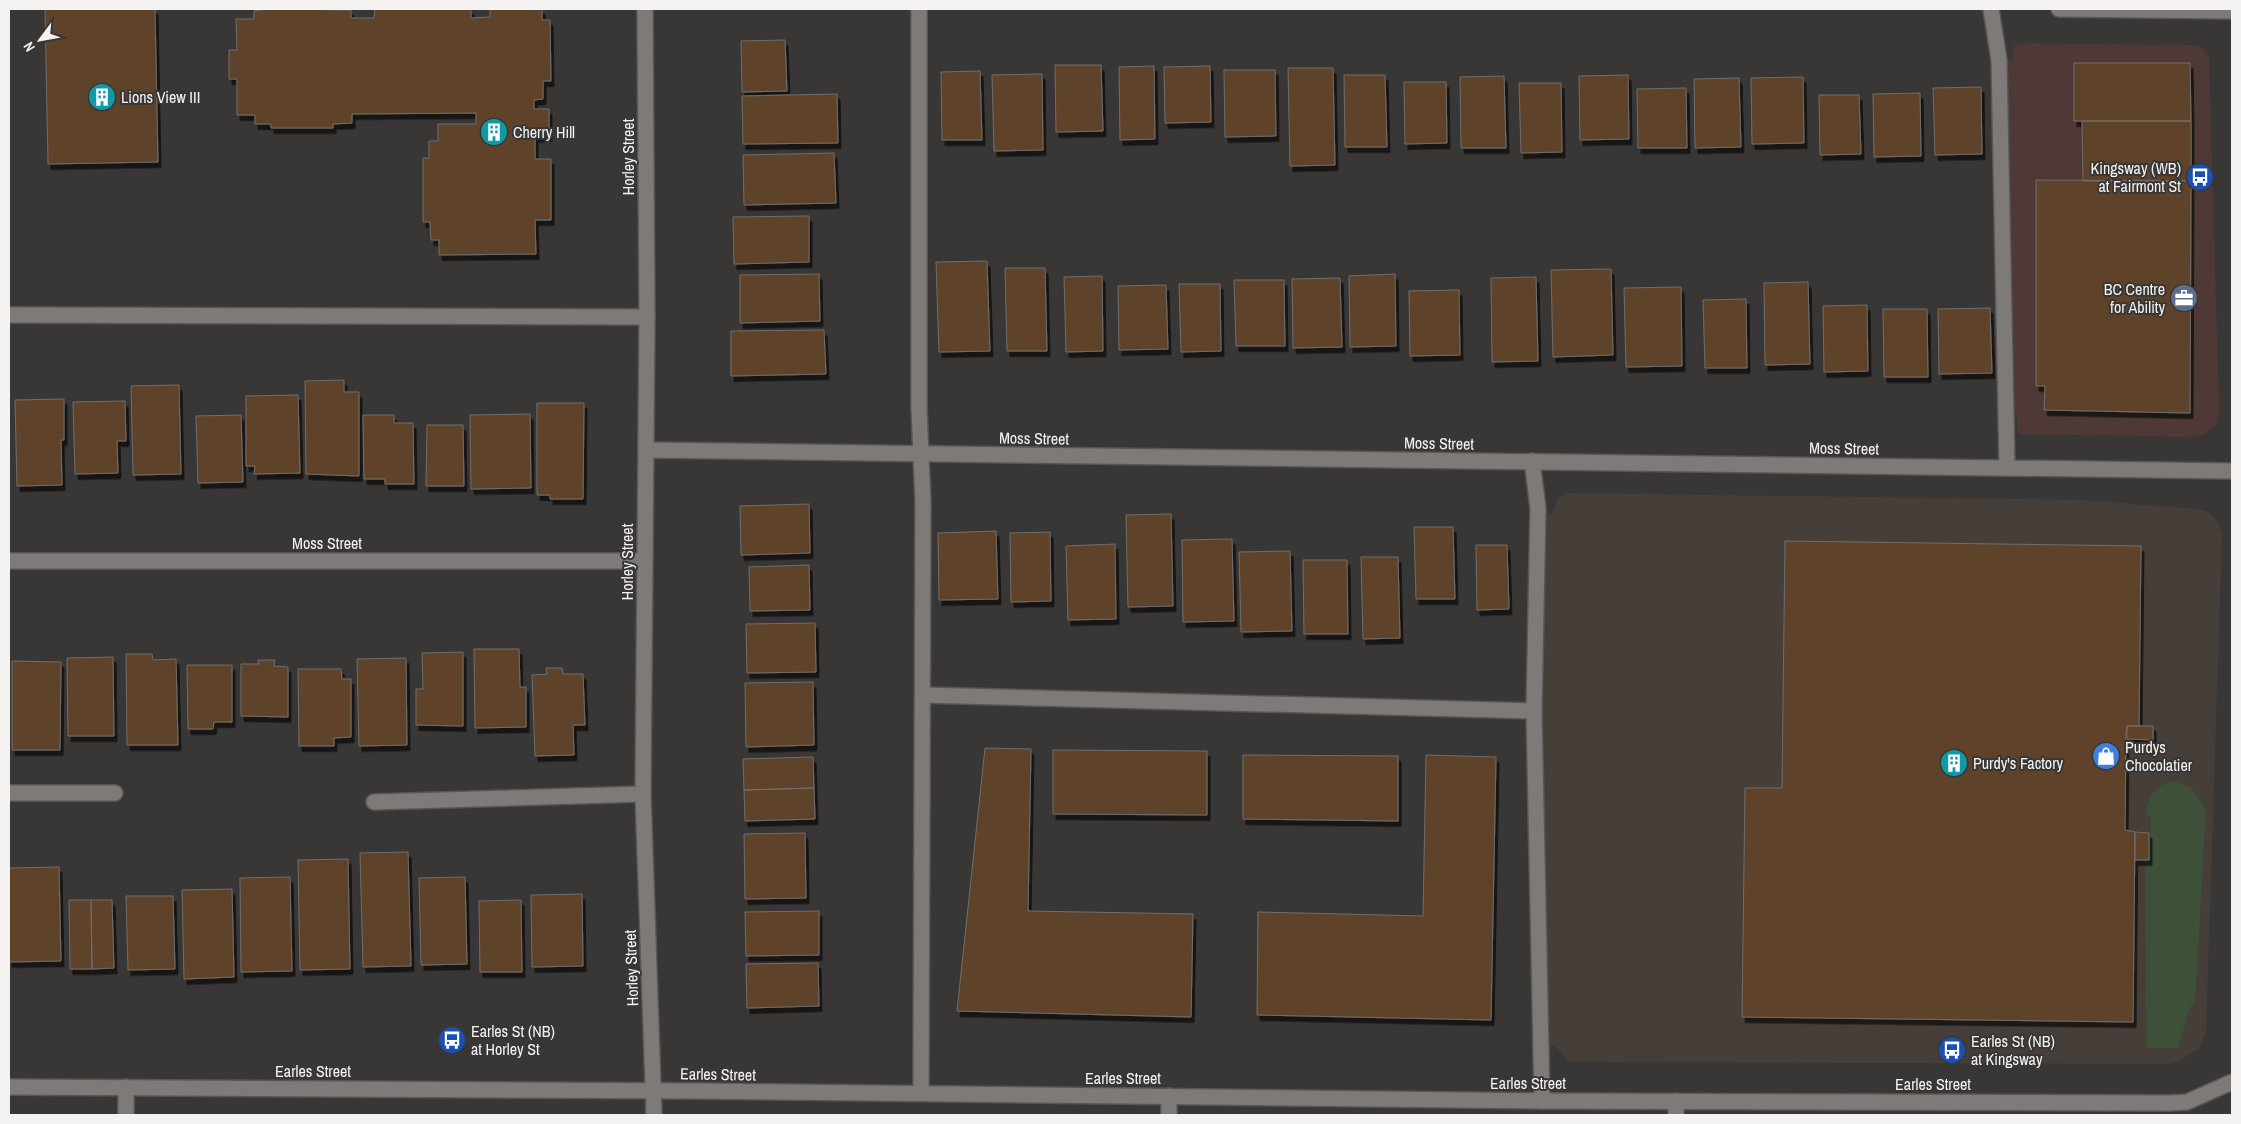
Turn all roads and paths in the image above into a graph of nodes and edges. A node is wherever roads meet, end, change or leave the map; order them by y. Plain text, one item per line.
1 (645, 9) edge
2 (919, 9) edge
3 (1991, 9) edge
4 (2060, 9) edge
5 (2232, 11) edge
6 (9, 314) edge
7 (647, 317) junction
8 (646, 450) junction
9 (921, 454) junction
10 (1532, 462) junction
11 (2006, 467) junction
12 (2232, 471) edge
13 (9, 561) edge
14 (645, 561) junction
15 (923, 695) junction
16 (1534, 712) junction
17 (9, 793) edge
18 (115, 793) dead end
19 (643, 794) junction
20 (374, 802) dead end
21 (2232, 1082) edge
22 (9, 1087) edge
23 (126, 1087) junction
24 (654, 1091) junction
25 (921, 1094) junction
26 (1169, 1096) junction
27 (1542, 1101) junction
28 (1676, 1108) edge
29 (126, 1115) edge
30 (654, 1115) edge
31 (1169, 1115) edge

1 - 7 street, Horley Street
2 - 9 street
3 - 11 street
4 - 5 street
6 - 7 street
7 - 8 street, Horley Street
8 - 9 street, Moss Street
8 - 14 street, Horley Street
9 - 10 street, Moss Street
9 - 15 street
10 - 11 street, Moss Street
10 - 16 street
11 - 12 street, Moss Street
13 - 14 street, Moss Street
14 - 19 street, Horley Street
15 - 16 street
15 - 25 street
16 - 27 street
17 - 18 street
19 - 20 street
19 - 24 street, Horley Street
21 - 28 street, Earles Street
22 - 23 street, Earles Street
23 - 24 street, Earles Street
23 - 29 street
24 - 25 street, Earles Street
24 - 30 street, Horley Street
25 - 26 street, Earles Street
26 - 27 street, Earles Street
26 - 31 street
27 - 28 street, Earles Street

